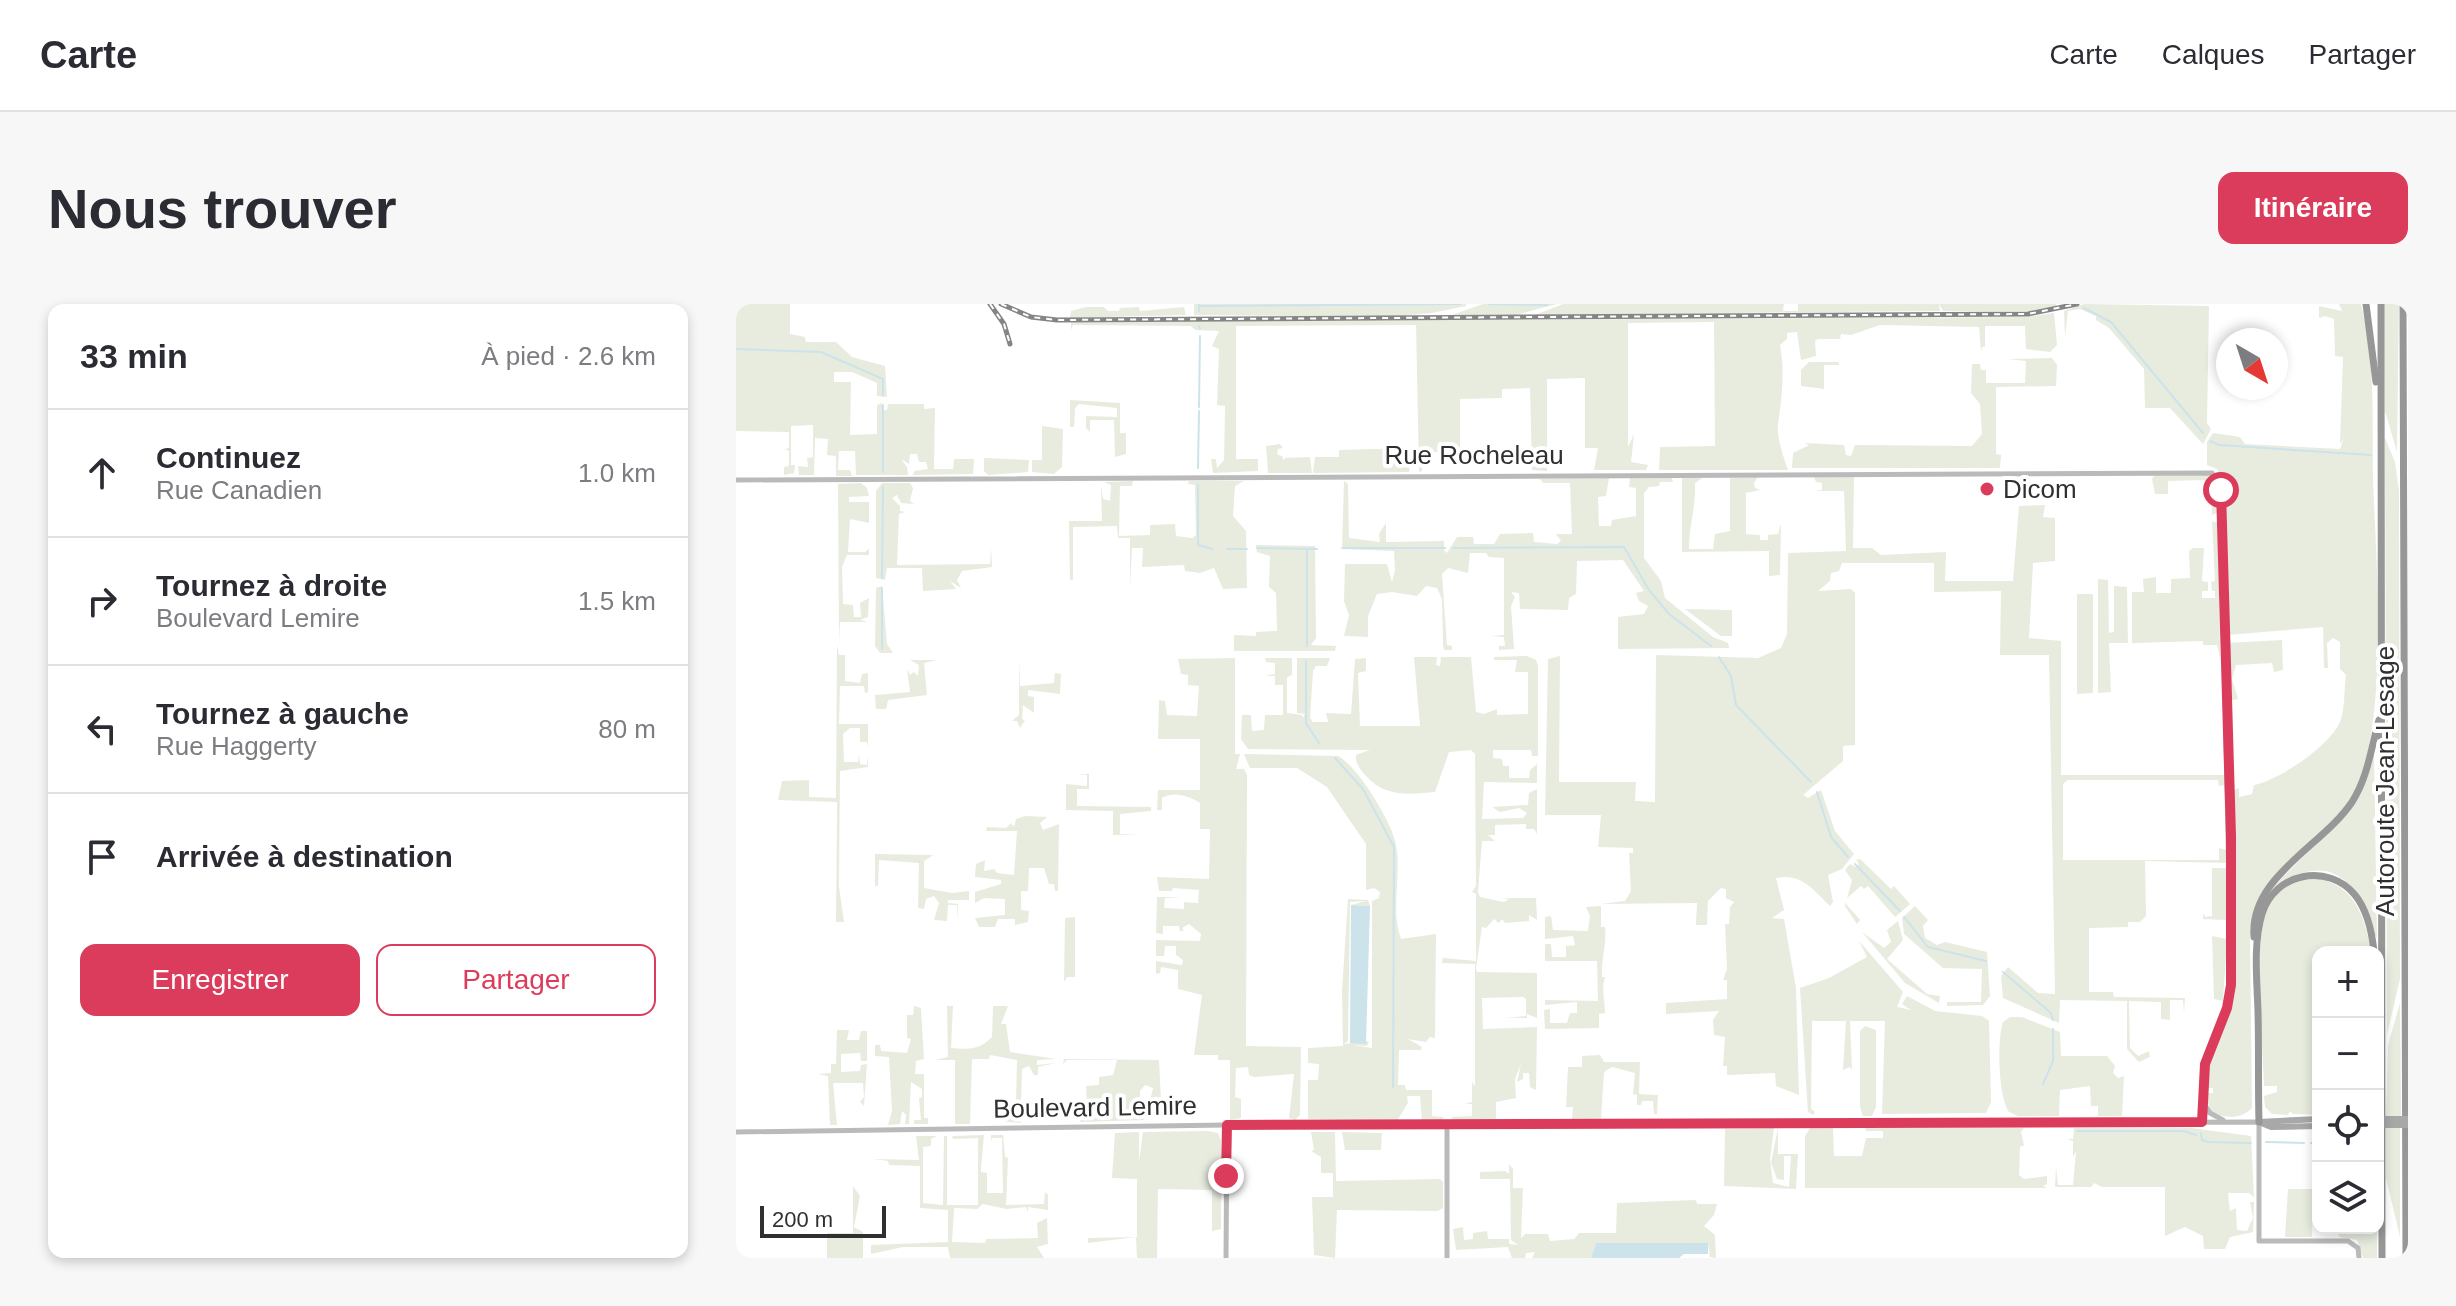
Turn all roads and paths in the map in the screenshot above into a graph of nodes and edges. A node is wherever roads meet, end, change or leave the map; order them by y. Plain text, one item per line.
1 (2366, 304) edge
2 (2381, 304) edge
3 (2406, 306) edge
4 (2380, 428) junction
5 (736, 480) edge
6 (2381, 712) junction
7 (2373, 946) edge
8 (2257, 975) junction
9 (2382, 1018) edge
10 (2382, 1090) edge
11 (2202, 1097) junction
12 (2312, 1119) edge
13 (2202, 1122) junction
14 (2228, 1122) junction
15 (2259, 1122) junction
16 (2384, 1122) edge
17 (2408, 1122) edge
18 (1227, 1125) junction
19 (2312, 1126) edge
20 (1447, 1127) junction
21 (736, 1132) edge
22 (1226, 1258) edge
23 (1447, 1258) edge
24 (2359, 1258) edge
25 (2382, 1258) edge
26 (2406, 1258) edge

1 - 4 highway
2 - 4 highway, Autoroute Jean-Lesage
3 - 26 highway, Autoroute Jean-Lesage
4 - 6 highway, Autoroute Jean-Lesage
5 - 11 street, Rue Rocheleau
6 - 8 highway
6 - 9 highway, Autoroute Jean-Lesage
7 - 8 highway
8 - 15 highway
10 - 25 highway, Autoroute Jean-Lesage
11 - 13 street
11 - 14 street
12 - 15 main road, Boulevard Lemire
13 - 14 street, Boulevard Lemire
13 - 20 street, Boulevard Lemire
14 - 15 street, Boulevard Lemire
15 - 19 main road
15 - 24 street
16 - 17 main road, bridge
18 - 20 street, Boulevard Lemire
18 - 21 street, Boulevard Lemire
18 - 22 street
20 - 23 street

